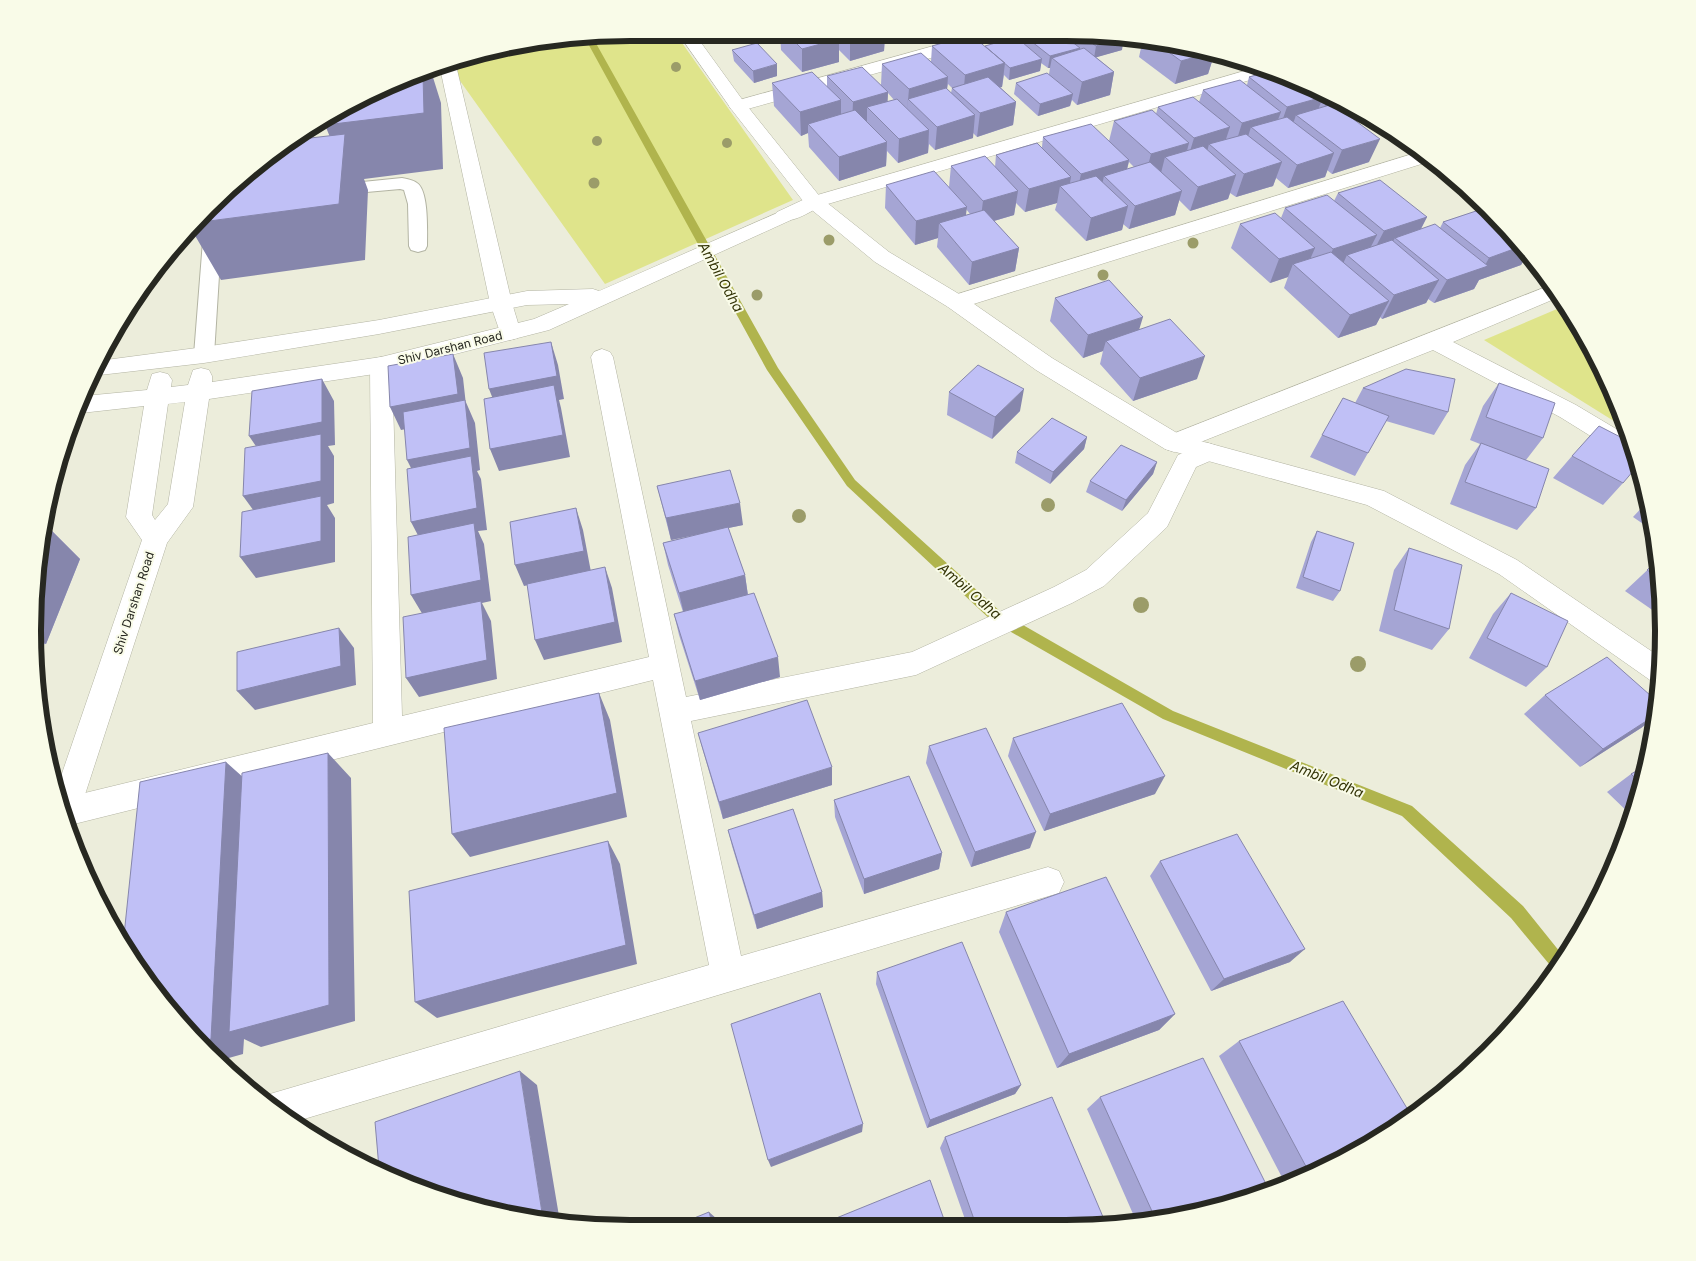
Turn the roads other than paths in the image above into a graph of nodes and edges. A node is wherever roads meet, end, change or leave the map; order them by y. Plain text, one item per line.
1 (692, 41) edge
2 (975, 41) edge
3 (449, 70) edge
4 (1256, 73) edge
5 (738, 106) junction
6 (1418, 159) edge
7 (316, 191) edge
8 (814, 202) junction
9 (214, 214) edge
10 (418, 246) dead end
11 (1548, 294) edge
12 (605, 295) junction
13 (956, 302) junction
14 (502, 303) junction
15 (510, 333) junction
16 (1434, 341) junction
17 (204, 355) junction
18 (602, 357) dead end
19 (163, 361) junction
20 (381, 365) junction
21 (103, 368) edge
22 (199, 392) junction
23 (158, 397) junction
24 (86, 404) edge
25 (1174, 443) junction
26 (1624, 444) edge
27 (1208, 452) junction
28 (155, 539) junction
29 (664, 665) junction
30 (1653, 667) edge
31 (674, 712) junction
32 (388, 732) junction
33 (68, 803) edge
34 (71, 812) edge
35 (1048, 882) dead end
36 (728, 976) junction
37 (284, 1107) edge

1 - 5 street
2 - 5 street
3 - 14 street
4 - 8 street, Shiv Darshan Road
5 - 8 street
6 - 13 street
7 - 10 lane
8 - 12 street, Shiv Darshan Road
8 - 13 street
9 - 17 lane
11 - 16 street
12 - 14 street, Shiv Darshan Road
12 - 15 street, Shiv Darshan Road
13 - 25 street
14 - 15 street
14 - 17 street, Shiv Darshan Road
15 - 20 street, Shiv Darshan Road
16 - 25 street
16 - 26 street
17 - 19 street, Shiv Darshan Road
17 - 22 street, Shiv Darshan Road
18 - 29 street
19 - 21 street, Shiv Darshan Road
19 - 23 street
20 - 22 street, Shiv Darshan Road
20 - 32 street
22 - 23 street, Shiv Darshan Road
22 - 28 street, Shiv Darshan Road
23 - 24 street, Shiv Darshan Road
23 - 28 street
25 - 27 street
27 - 30 street
27 - 31 street
28 - 33 street, Shiv Darshan Road
29 - 31 street
29 - 32 street
31 - 36 street
32 - 34 street
35 - 36 street
36 - 37 street

